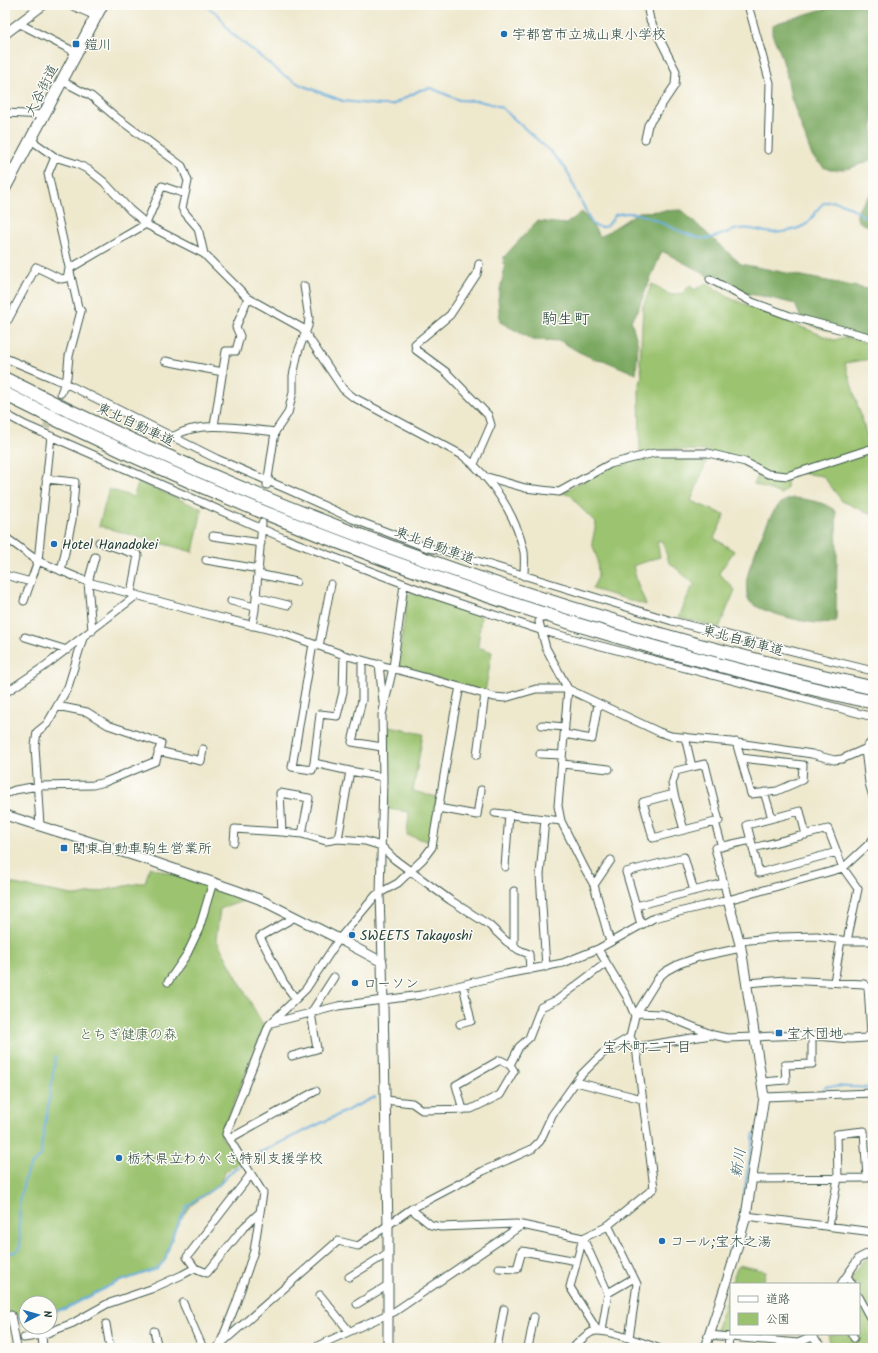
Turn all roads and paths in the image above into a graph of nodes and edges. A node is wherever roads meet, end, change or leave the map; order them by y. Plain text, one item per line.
1 (44, 5) edge
2 (74, 5) edge
3 (647, 5) edge
4 (748, 5) edge
5 (101, 8) edge
6 (20, 24) junction
7 (5, 34) edge
8 (77, 53) junction
9 (62, 81) junction
10 (5, 113) edge
11 (45, 115) junction
12 (645, 139) dead end
13 (31, 140) junction
14 (768, 150) dead end
15 (55, 157) junction
16 (5, 188) edge
17 (185, 194) junction
18 (146, 224) junction
19 (204, 254) junction
20 (479, 264) dead end
21 (69, 269) junction
22 (710, 279) dead end
23 (304, 286) dead end
24 (248, 298) junction
25 (8, 320) dead end
26 (305, 333) junction
27 (873, 338) edge
28 (5, 358) edge
29 (165, 361) dead end
30 (223, 372) junction
31 (5, 378) edge
32 (65, 383) junction
33 (5, 394) edge
34 (61, 394) tunnel mouth
35 (5, 414) edge
36 (214, 426) junction
37 (47, 432) junction
38 (275, 432) junction
39 (172, 437) junction
40 (873, 448) edge
41 (474, 464) junction
42 (484, 476) junction
43 (46, 478) junction
44 (267, 483) junction
45 (262, 526) junction
46 (213, 536) dead end
47 (5, 537) edge
48 (99, 542) dead end
49 (261, 543) junction
50 (95, 557) dead end
51 (206, 560) dead end
52 (38, 561) junction
53 (61, 571) junction
54 (258, 572) junction
55 (5, 575) edge
56 (524, 576) junction
57 (31, 582) junction
58 (88, 582) junction
59 (296, 582) dead end
60 (330, 584) dead end
61 (404, 584) junction
62 (134, 594) junction
63 (256, 597) junction
64 (24, 601) dead end
65 (230, 601) dead end
66 (288, 605) dead end
67 (255, 607) junction
68 (539, 622) tunnel mouth
69 (252, 626) junction
70 (540, 630) junction
71 (92, 631) junction
72 (25, 637) dead end
73 (83, 638) junction
74 (316, 645) junction
75 (66, 650) junction
76 (344, 655) junction
77 (362, 660) junction
78 (379, 664) junction
79 (393, 668) junction
80 (873, 671) edge
81 (460, 686) junction
82 (873, 688) edge
83 (568, 690) junction
84 (5, 693) edge
85 (485, 694) junction
86 (873, 702) edge
87 (598, 704) junction
88 (58, 706) junction
89 (383, 708) junction
90 (873, 717) edge
91 (542, 725) dead end
92 (564, 731) junction
93 (686, 737) junction
94 (873, 740) edge
95 (736, 742) junction
96 (382, 748) junction
97 (865, 748) junction
98 (203, 749) dead end
99 (158, 752) junction
100 (540, 754) dead end
101 (478, 755) dead end
102 (562, 755) junction
103 (741, 758) junction
104 (314, 763) junction
105 (562, 764) junction
106 (692, 767) junction
107 (609, 768) dead end
108 (350, 771) junction
109 (383, 777) junction
110 (38, 786) junction
111 (481, 790) dead end
112 (764, 792) junction
113 (5, 794) edge
114 (674, 794) junction
115 (873, 797) edge
116 (438, 808) junction
117 (496, 813) dead end
118 (508, 814) junction
119 (5, 815) edge
120 (772, 818) junction
121 (545, 819) junction
122 (561, 821) junction
123 (715, 822) junction
124 (40, 826) junction
125 (684, 830) junction
126 (282, 832) junction
127 (302, 834) junction
128 (806, 834) junction
129 (338, 839) junction
130 (873, 839) edge
131 (751, 840) junction
132 (234, 842) dead end
133 (381, 846) junction
134 (722, 847) junction
135 (754, 848) junction
136 (837, 852) junction
137 (611, 860) dead end
138 (505, 867) dead end
139 (843, 868) junction
140 (411, 871) junction
141 (214, 882) junction
142 (724, 883) junction
143 (594, 885) junction
144 (514, 891) dead end
145 (694, 891) junction
146 (380, 893) junction
147 (728, 900) junction
148 (636, 906) junction
149 (294, 917) junction
150 (641, 925) junction
151 (339, 939) junction
152 (844, 940) junction
153 (610, 942) junction
154 (873, 942) edge
155 (740, 945) junction
156 (514, 947) junction
157 (598, 949) junction
158 (382, 962) junction
159 (606, 963) junction
160 (546, 967) junction
161 (530, 970) junction
162 (334, 977) dead end
163 (168, 982) dead end
164 (834, 982) junction
165 (747, 983) junction
166 (463, 985) junction
167 (296, 999) junction
168 (384, 1001) junction
169 (312, 1013) junction
170 (636, 1015) junction
171 (271, 1023) junction
172 (460, 1024) dead end
173 (713, 1035) junction
174 (812, 1036) junction
175 (630, 1037) junction
176 (755, 1037) junction
177 (869, 1037) edge
178 (636, 1047) junction
179 (292, 1056) dead end
180 (510, 1065) junction
181 (576, 1082) junction
182 (762, 1082) junction
183 (316, 1091) dead end
184 (873, 1093) edge
185 (764, 1098) junction
186 (642, 1099) junction
187 (385, 1100) junction
188 (463, 1110) junction
189 (229, 1139) junction
190 (251, 1174) junction
191 (838, 1178) junction
192 (751, 1179) junction
193 (411, 1209) junction
194 (260, 1212) junction
195 (746, 1216) junction
196 (522, 1225) junction
197 (608, 1225) junction
198 (388, 1226) junction
199 (829, 1226) junction
200 (873, 1232) edge
201 (584, 1238) junction
202 (873, 1251) edge
203 (388, 1254) junction
204 (577, 1261) junction
205 (195, 1268) junction
206 (499, 1268) dead end
207 (847, 1276) junction
208 (350, 1277) dead end
209 (634, 1278) junction
210 (842, 1283) edge
211 (851, 1283) edge
212 (388, 1285) junction
213 (608, 1293) junction
214 (320, 1294) dead end
215 (860, 1299) edge
216 (183, 1303) dead end
217 (357, 1304) dead end
218 (504, 1309) dead end
219 (388, 1314) junction
220 (11, 1315) dead end
221 (534, 1317) dead end
222 (873, 1323) edge
223 (106, 1324) dead end
224 (154, 1331) dead end
225 (349, 1331) junction
226 (600, 1331) junction
227 (709, 1335) junction
228 (42, 1336) junction
229 (813, 1336) edge
230 (729, 1337) junction
231 (24, 1338) dead end
232 (629, 1338) junction
233 (218, 1346) edge
234 (17, 1348) edge
235 (43, 1348) edge
236 (110, 1348) edge
237 (158, 1348) edge
238 (203, 1348) edge
239 (313, 1348) edge
240 (388, 1348) edge
241 (497, 1348) edge
242 (528, 1348) edge
243 (573, 1348) edge
244 (658, 1348) edge
245 (705, 1348) edge
246 (728, 1348) edge
247 (819, 1348) edge

1 - 6 street
2 - 5 street
3 - 12 street
4 - 14 street
5 - 8 main road, 大谷街道
6 - 7 street
6 - 8 street
8 - 9 main road, 大谷街道
9 - 11 main road, 大谷街道
9 - 17 street
10 - 11 street
11 - 13 main road, 大谷街道
13 - 15 street
13 - 16 main road, 大谷街道
15 - 18 street
15 - 21 street
17 - 18 street
17 - 19 street
18 - 19 street
18 - 21 street
19 - 24 street
20 - 41 street
21 - 25 street
21 - 32 street
22 - 27 street
23 - 26 street
24 - 26 street
24 - 30 street
26 - 38 street
26 - 41 street
28 - 32 street
29 - 30 street
30 - 36 street
31 - 82 highway, 東北自動車道
32 - 34 street
32 - 39 street
33 - 86 highway, 東北自動車道
35 - 37 street
36 - 38 street
36 - 39 street
37 - 43 street
37 - 45 street
38 - 44 street
39 - 44 street
40 - 42 street
41 - 42 street
42 - 56 street
43 - 52 street
43 - 53 street
44 - 56 street
45 - 49 street
45 - 61 street
46 - 49 street
47 - 52 street
48 - 62 street
49 - 54 street
50 - 58 street
51 - 54 street
52 - 53 street
52 - 57 street
53 - 58 street
54 - 59 street
54 - 63 street
55 - 57 street
56 - 80 street
57 - 64 street
58 - 62 street
58 - 71 street
60 - 74 street
61 - 70 street
61 - 79 street
62 - 69 street
62 - 71 street
63 - 66 street
63 - 67 street
65 - 67 street
67 - 69 street
68 - 70 street
69 - 74 street
70 - 83 street
70 - 90 street
71 - 73 street
72 - 75 street
73 - 75 street
73 - 88 street
74 - 76 street
74 - 104 street
75 - 84 street
76 - 77 street
76 - 104 street
77 - 78 street
77 - 96 street
78 - 79 street
78 - 89 street
79 - 81 street
79 - 89 street
81 - 85 street
81 - 116 street
83 - 85 street
83 - 87 street
83 - 92 street
85 - 101 street
87 - 92 street
87 - 93 street
88 - 99 street
88 - 110 street
89 - 96 street
91 - 92 street
92 - 102 street
93 - 95 street
93 - 106 street
94 - 97 street
95 - 97 street
95 - 103 street
96 - 109 street
97 - 115 street
98 - 99 street
99 - 110 street
100 - 102 street
102 - 105 street
103 - 112 street
103 - 112 street
104 - 108 street
105 - 107 street
105 - 122 street
106 - 114 street
106 - 123 street
108 - 109 street
108 - 129 street
109 - 133 street
110 - 113 street
110 - 124 street
111 - 116 street
112 - 120 street
114 - 125 street
114 - 125 street
116 - 140 street
117 - 118 street
118 - 121 street
118 - 138 street
119 - 124 street
120 - 128 street
120 - 131 street
121 - 122 street
121 - 160 street
122 - 143 street
123 - 125 street
123 - 134 street
124 - 141 street
126 - 127 street
126 - 127 street
126 - 132 street
127 - 129 street
128 - 135 street
128 - 136 street
129 - 133 street
130 - 139 street
131 - 134 street
131 - 135 street
133 - 140 street
133 - 146 street
134 - 142 street
135 - 136 street
136 - 139 street
137 - 143 street
139 - 147 street
139 - 152 street
140 - 146 street
140 - 156 street
141 - 149 street
141 - 163 street
142 - 145 street
142 - 147 street
143 - 153 street
144 - 156 street
145 - 148 street
145 - 148 street
146 - 151 street
146 - 158 street
147 - 150 street
147 - 155 street
148 - 150 street
149 - 151 street
149 - 167 street
150 - 153 street
151 - 158 street
151 - 167 street
152 - 154 street
152 - 155 street
152 - 164 street
153 - 157 street
155 - 165 street
155 - 170 street
156 - 161 street
157 - 159 street
157 - 160 street
158 - 168 street
159 - 170 street
159 - 180 street
160 - 161 street
161 - 166 street
162 - 169 street
164 - 165 street
164 - 177 street
165 - 176 street
166 - 168 street
166 - 172 street
167 - 171 street
168 - 169 street
168 - 187 street
169 - 171 street
169 - 179 street
170 - 173 street
170 - 175 street
171 - 189 street
173 - 176 street
173 - 178 street
174 - 176 street
174 - 177 street
174 - 182 street
175 - 178 street
175 - 181 street
176 - 182 street
178 - 186 street
180 - 188 street
180 - 188 street
181 - 186 street
181 - 193 street
182 - 185 street
183 - 189 street
184 - 185 street
185 - 192 street
186 - 197 street
187 - 188 street
187 - 198 street
189 - 190 street
190 - 194 street
190 - 205 street
191 - 191 street
191 - 192 street
191 - 199 street
192 - 195 street
193 - 196 street
193 - 198 street
194 - 205 street
194 - 233 street
195 - 199 street
195 - 227 street
196 - 201 street
196 - 219 street
197 - 201 street
197 - 209 street
198 - 203 street
198 - 233 street
199 - 200 street
201 - 204 street
201 - 213 street
202 - 207 street
203 - 208 street
203 - 212 street
204 - 206 street
204 - 226 street
205 - 228 street
207 - 210 street
207 - 211 street
209 - 213 street
209 - 232 street
212 - 217 street
212 - 219 street
213 - 226 street
214 - 225 street
215 - 222 street
216 - 238 street
218 - 241 street
219 - 225 street
219 - 240 street
220 - 234 street
221 - 242 street
223 - 236 street
224 - 237 street
225 - 239 street
226 - 232 street
226 - 243 street
227 - 230 street
227 - 245 street
228 - 231 street
228 - 235 street
229 - 230 street
229 - 247 street
230 - 246 street
232 - 244 street

